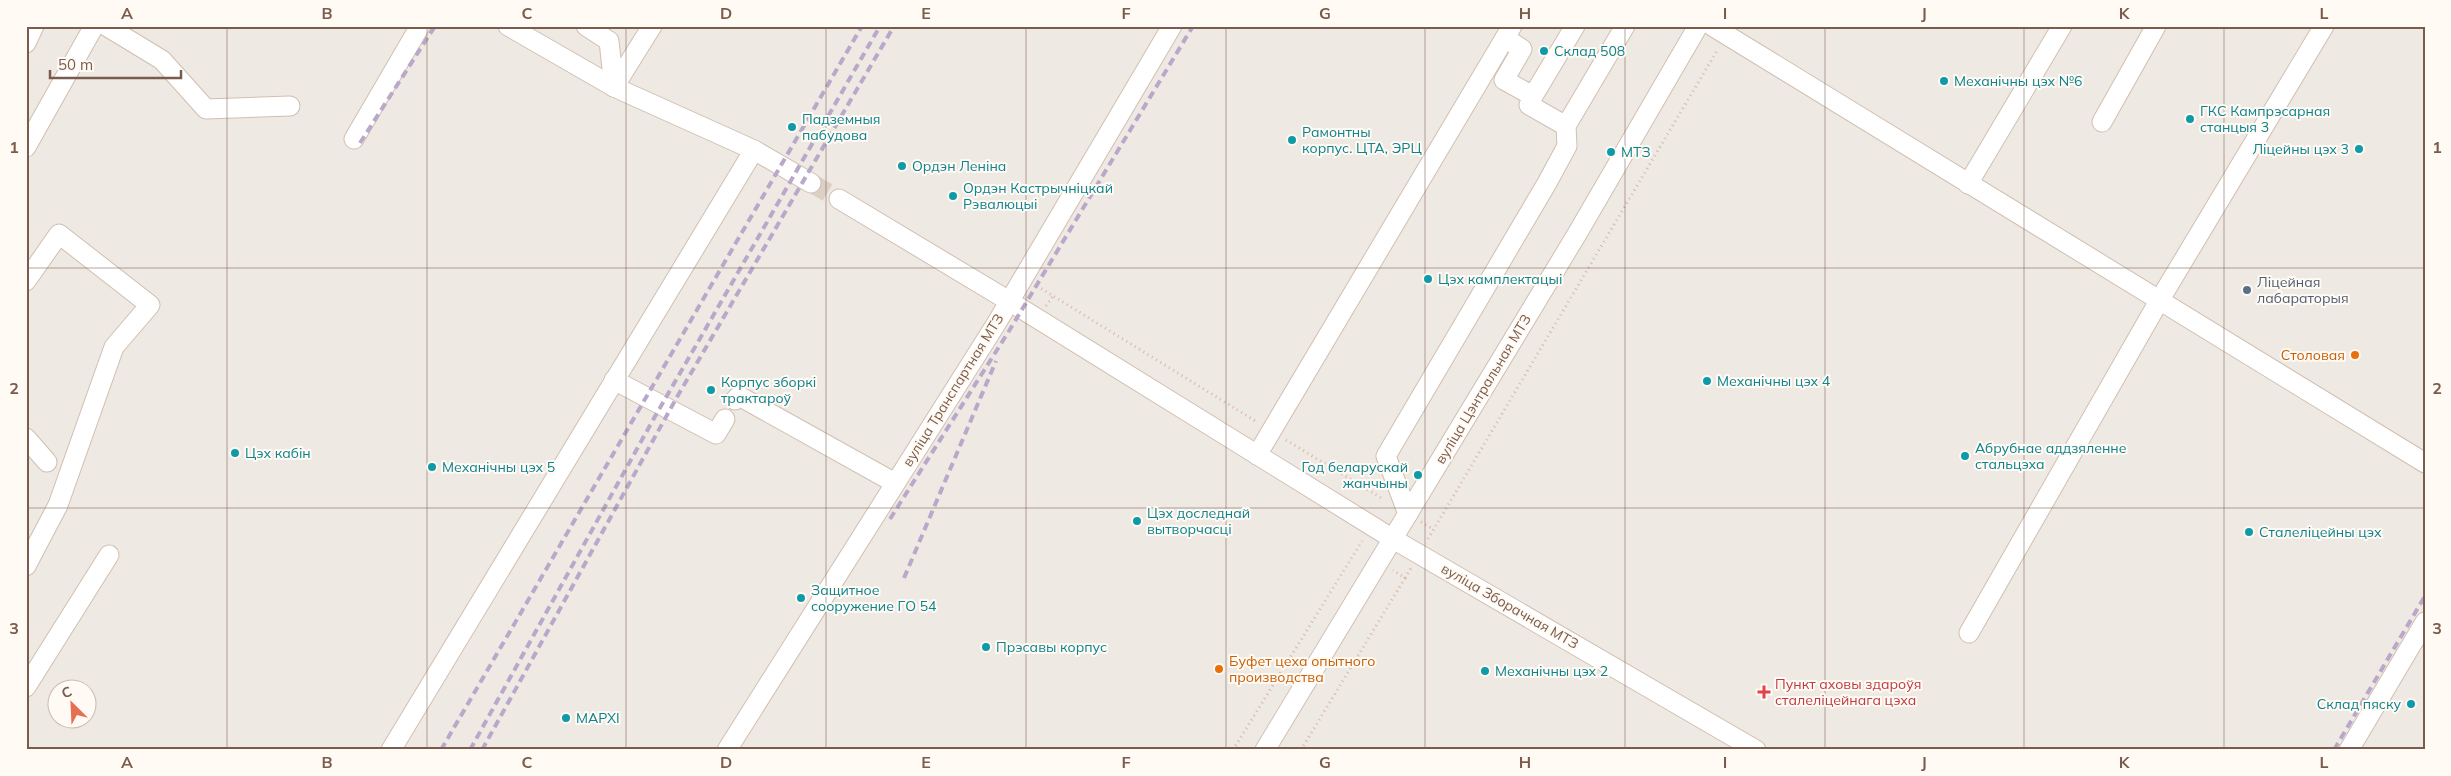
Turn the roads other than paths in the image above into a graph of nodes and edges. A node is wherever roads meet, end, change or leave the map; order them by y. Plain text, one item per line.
1 (34, 26) edge
2 (94, 26) edge
3 (106, 26) edge
4 (420, 26) edge
5 (508, 26) edge
6 (586, 26) edge
7 (652, 26) edge
8 (1172, 26) edge
9 (1575, 26) edge
10 (1625, 26) edge
11 (1698, 26) edge
12 (2062, 26) edge
13 (2156, 26) edge
14 (2324, 26) edge
15 (1719, 31) edge
16 (1509, 32) edge
17 (26, 43) edge
18 (614, 87) junction
19 (1533, 96) junction
20 (290, 106) dead end
21 (2102, 122) dead end
22 (1566, 126) junction
23 (354, 140) dead end
24 (26, 147) edge
25 (754, 150) junction
26 (811, 183) tunnel mouth
27 (1968, 184) junction
28 (839, 199) tunnel mouth
29 (26, 281) edge
30 (1009, 301) junction
31 (2159, 301) junction
32 (614, 380) junction
33 (735, 400) dead end
34 (724, 419) dead end
35 (26, 438) edge
36 (1257, 455) junction
37 (47, 462) dead end
38 (2425, 463) edge
39 (895, 483) junction
40 (1408, 514) junction
41 (1393, 538) junction
42 (109, 555) dead end
43 (26, 566) edge
44 (2425, 622) edge
45 (1968, 633) dead end
46 (26, 687) edge
47 (391, 750) edge
48 (727, 750) edge
49 (1264, 750) edge
50 (1756, 750) edge
51 (2349, 750) edge

1 - 17 lane
2 - 24 lane
3 - 20 lane
4 - 23 lane
5 - 18 lane
6 - 18 lane
7 - 18 lane
8 - 30 lane, вуліца Транспартная МТЗ
9 - 19 lane
10 - 22 lane
11 - 40 lane, вуліца Цэнтральная МТЗ
12 - 27 lane
13 - 21 lane
14 - 31 lane
15 - 27 lane
16 - 19 lane
16 - 36 lane
18 - 25 lane
19 - 22 lane
22 - 40 lane
25 - 26 lane
25 - 32 lane
27 - 31 lane
28 - 30 lane, вуліца Зборачная МТЗ
29 - 43 lane
30 - 36 lane, вуліца Зборачная МТЗ
30 - 39 lane, вуліца Транспартная МТЗ
31 - 38 lane
31 - 45 lane
32 - 34 lane
32 - 47 lane
33 - 39 lane
35 - 37 lane
36 - 41 lane, вуліца Зборачная МТЗ
39 - 48 lane, вуліца Транспартная МТЗ
40 - 41 lane, вуліца Цэнтральная МТЗ
41 - 49 lane, вуліца Цэнтральная МТЗ
41 - 50 lane, вуліца Зборачная МТЗ
42 - 46 lane
44 - 51 lane

